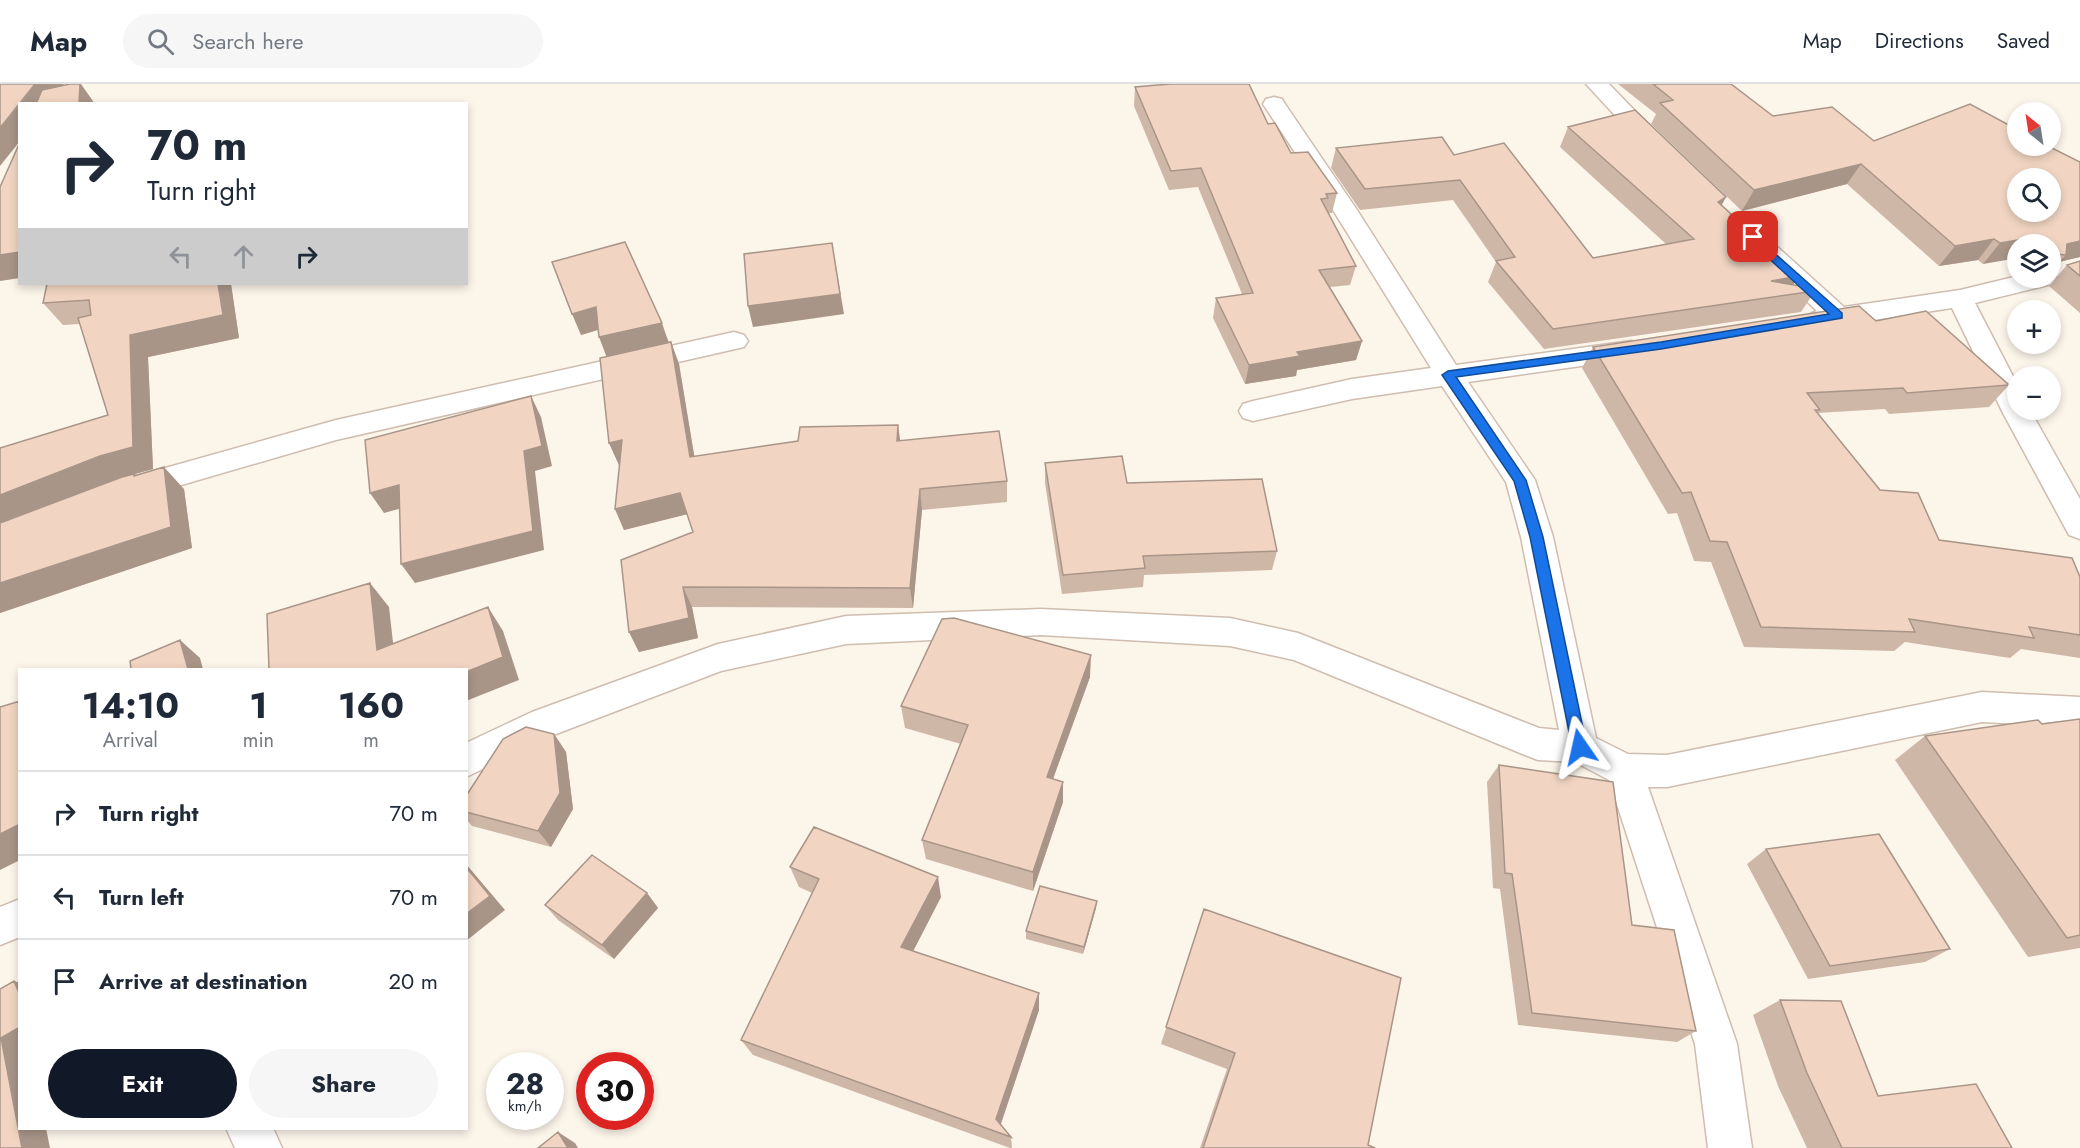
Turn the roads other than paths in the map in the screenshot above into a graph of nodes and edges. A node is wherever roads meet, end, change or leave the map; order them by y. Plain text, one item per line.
1 (1597, 84) edge
2 (1274, 104) dead end
3 (1668, 158) edge
4 (1744, 230) edge
5 (2007, 286) edge
6 (1960, 298) junction
7 (1838, 316) junction
8 (1791, 324) edge
9 (734, 341) dead end
10 (1661, 346) edge
11 (1448, 375) junction
12 (1253, 411) dead end
13 (100, 501) edge
14 (2080, 527) edge
15 (2080, 712) edge
16 (1580, 747) junction
17 (468, 760) edge
18 (1624, 770) junction
19 (18, 919) edge
20 (0, 926) edge
21 (249, 1130) edge
22 (260, 1148) edge
23 (1730, 1148) edge

1 - 3 street
2 - 11 street
4 - 7 street
5 - 6 street
6 - 7 street
6 - 14 street
7 - 8 street
9 - 13 street
10 - 11 street
11 - 12 street
11 - 16 street
15 - 18 street
16 - 17 street
16 - 18 street
18 - 23 street
19 - 20 street
21 - 22 street

